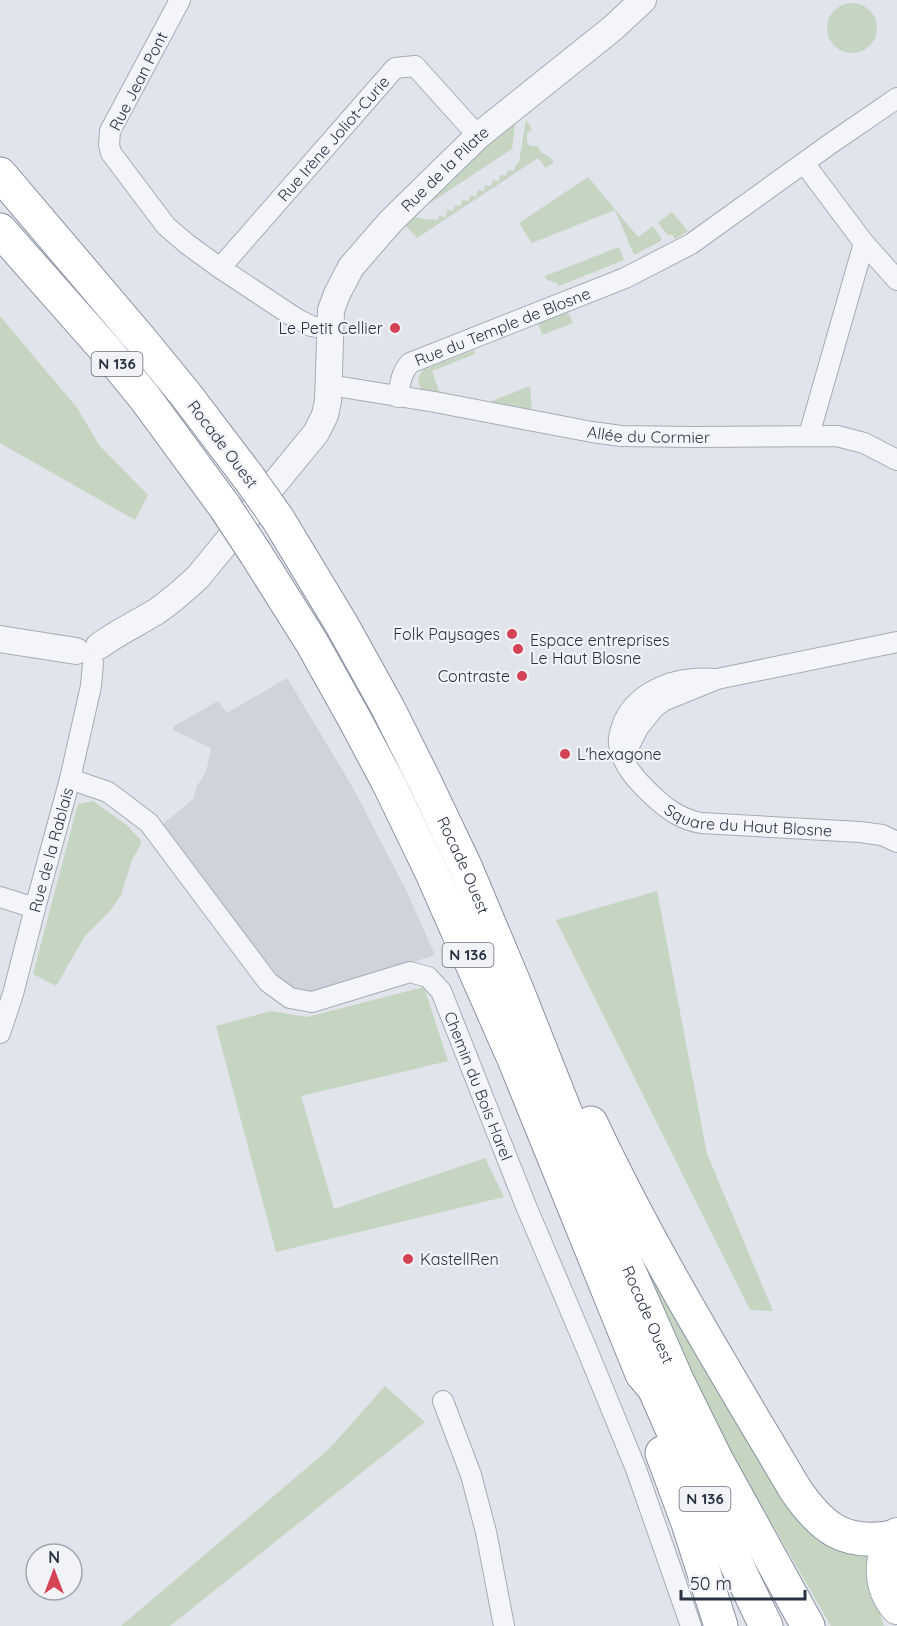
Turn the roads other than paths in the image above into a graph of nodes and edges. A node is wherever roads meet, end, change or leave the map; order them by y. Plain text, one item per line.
1 (180, 0) edge
2 (644, 0) edge
3 (897, 98) edge
4 (478, 136) junction
5 (804, 163) junction
6 (0, 174) edge
7 (0, 230) edge
8 (864, 243) junction
9 (220, 268) junction
10 (897, 280) edge
11 (329, 330) junction
12 (329, 385) junction
13 (398, 397) junction
14 (809, 435) junction
15 (897, 460) edge
16 (0, 639) edge
17 (897, 642) edge
18 (89, 653) junction
19 (70, 780) junction
20 (897, 842) edge
21 (0, 897) edge
22 (35, 908) junction
23 (517, 990) junction
24 (0, 1033) edge
25 (642, 1374) junction
26 (443, 1401) dead end
27 (896, 1536) edge
28 (897, 1608) edge
29 (504, 1626) edge
30 (691, 1626) edge
31 (721, 1626) edge
32 (766, 1626) edge
33 (808, 1626) edge

1 - 9 street, Rue Jean Pont
2 - 4 street, Rue de la Pilate
3 - 5 street, Rue du Temple de Blosne
4 - 9 street, Rue Irène Joliot-Curie
4 - 11 street, Rue de la Pilate
5 - 8 street
5 - 13 street, Rue du Temple de Blosne
6 - 23 highway, Rocade Ouest / N 136, bridge
7 - 25 highway, Rocade Ouest / N 136, bridge
8 - 10 street
8 - 14 street
9 - 11 street
11 - 12 street, Rue de la Pilate
12 - 13 street
12 - 18 street
13 - 14 street, Allée du Cormier
14 - 15 street, Allée du Cormier
16 - 18 street
17 - 20 street, Square du Haut Blosne
18 - 19 street, Rue de la Rablais
19 - 22 street, Rue de la Rablais
19 - 30 street, Chemin du Bois Harel
21 - 22 street
22 - 24 street, Rue de la Rablais
23 - 27 highway
23 - 33 highway, Rocade Ouest / N 136
25 - 31 highway
25 - 32 highway, Rocade Ouest / N 136
26 - 29 street
27 - 28 main road

